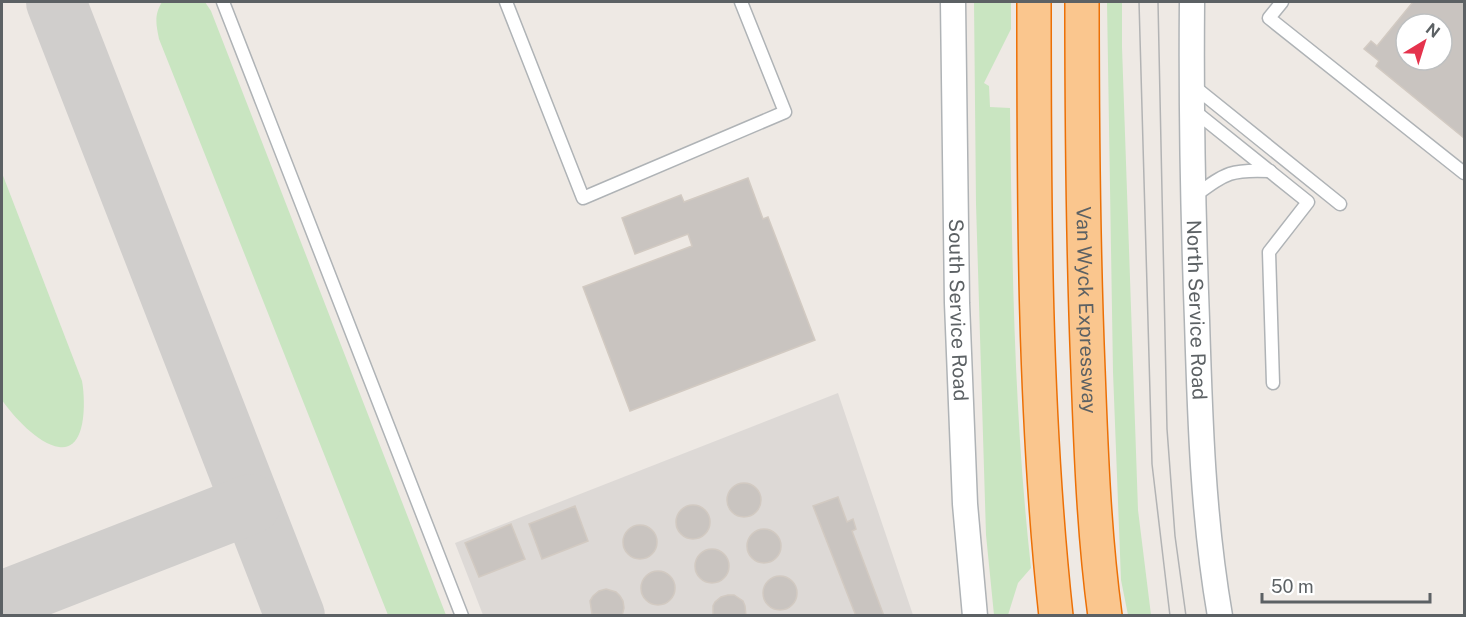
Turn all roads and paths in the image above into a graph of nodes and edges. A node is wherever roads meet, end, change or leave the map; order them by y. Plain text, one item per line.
1 (223, 2) edge
2 (506, 2) edge
3 (741, 2) edge
4 (953, 2) edge
5 (1034, 2) edge
6 (1082, 2) edge
7 (1192, 2) edge
8 (1282, 2) edge
9 (1191, 84) junction
10 (1191, 109) junction
11 (1270, 171) junction
12 (1464, 173) edge
13 (1193, 197) junction
14 (1340, 204) dead end
15 (1273, 383) dead end
16 (462, 615) edge
17 (975, 615) edge
18 (1054, 615) edge
19 (1105, 615) edge
20 (1220, 615) edge

1 - 16 lane
2 - 3 lane
4 - 17 street, South Service Road
5 - 18 highway
6 - 19 highway, Van Wyck Expressway
7 - 9 street, North Service Road
8 - 12 lane
9 - 10 street, North Service Road
9 - 14 lane
10 - 11 lane
10 - 13 street, North Service Road
11 - 13 lane
11 - 15 lane
13 - 20 street, North Service Road

